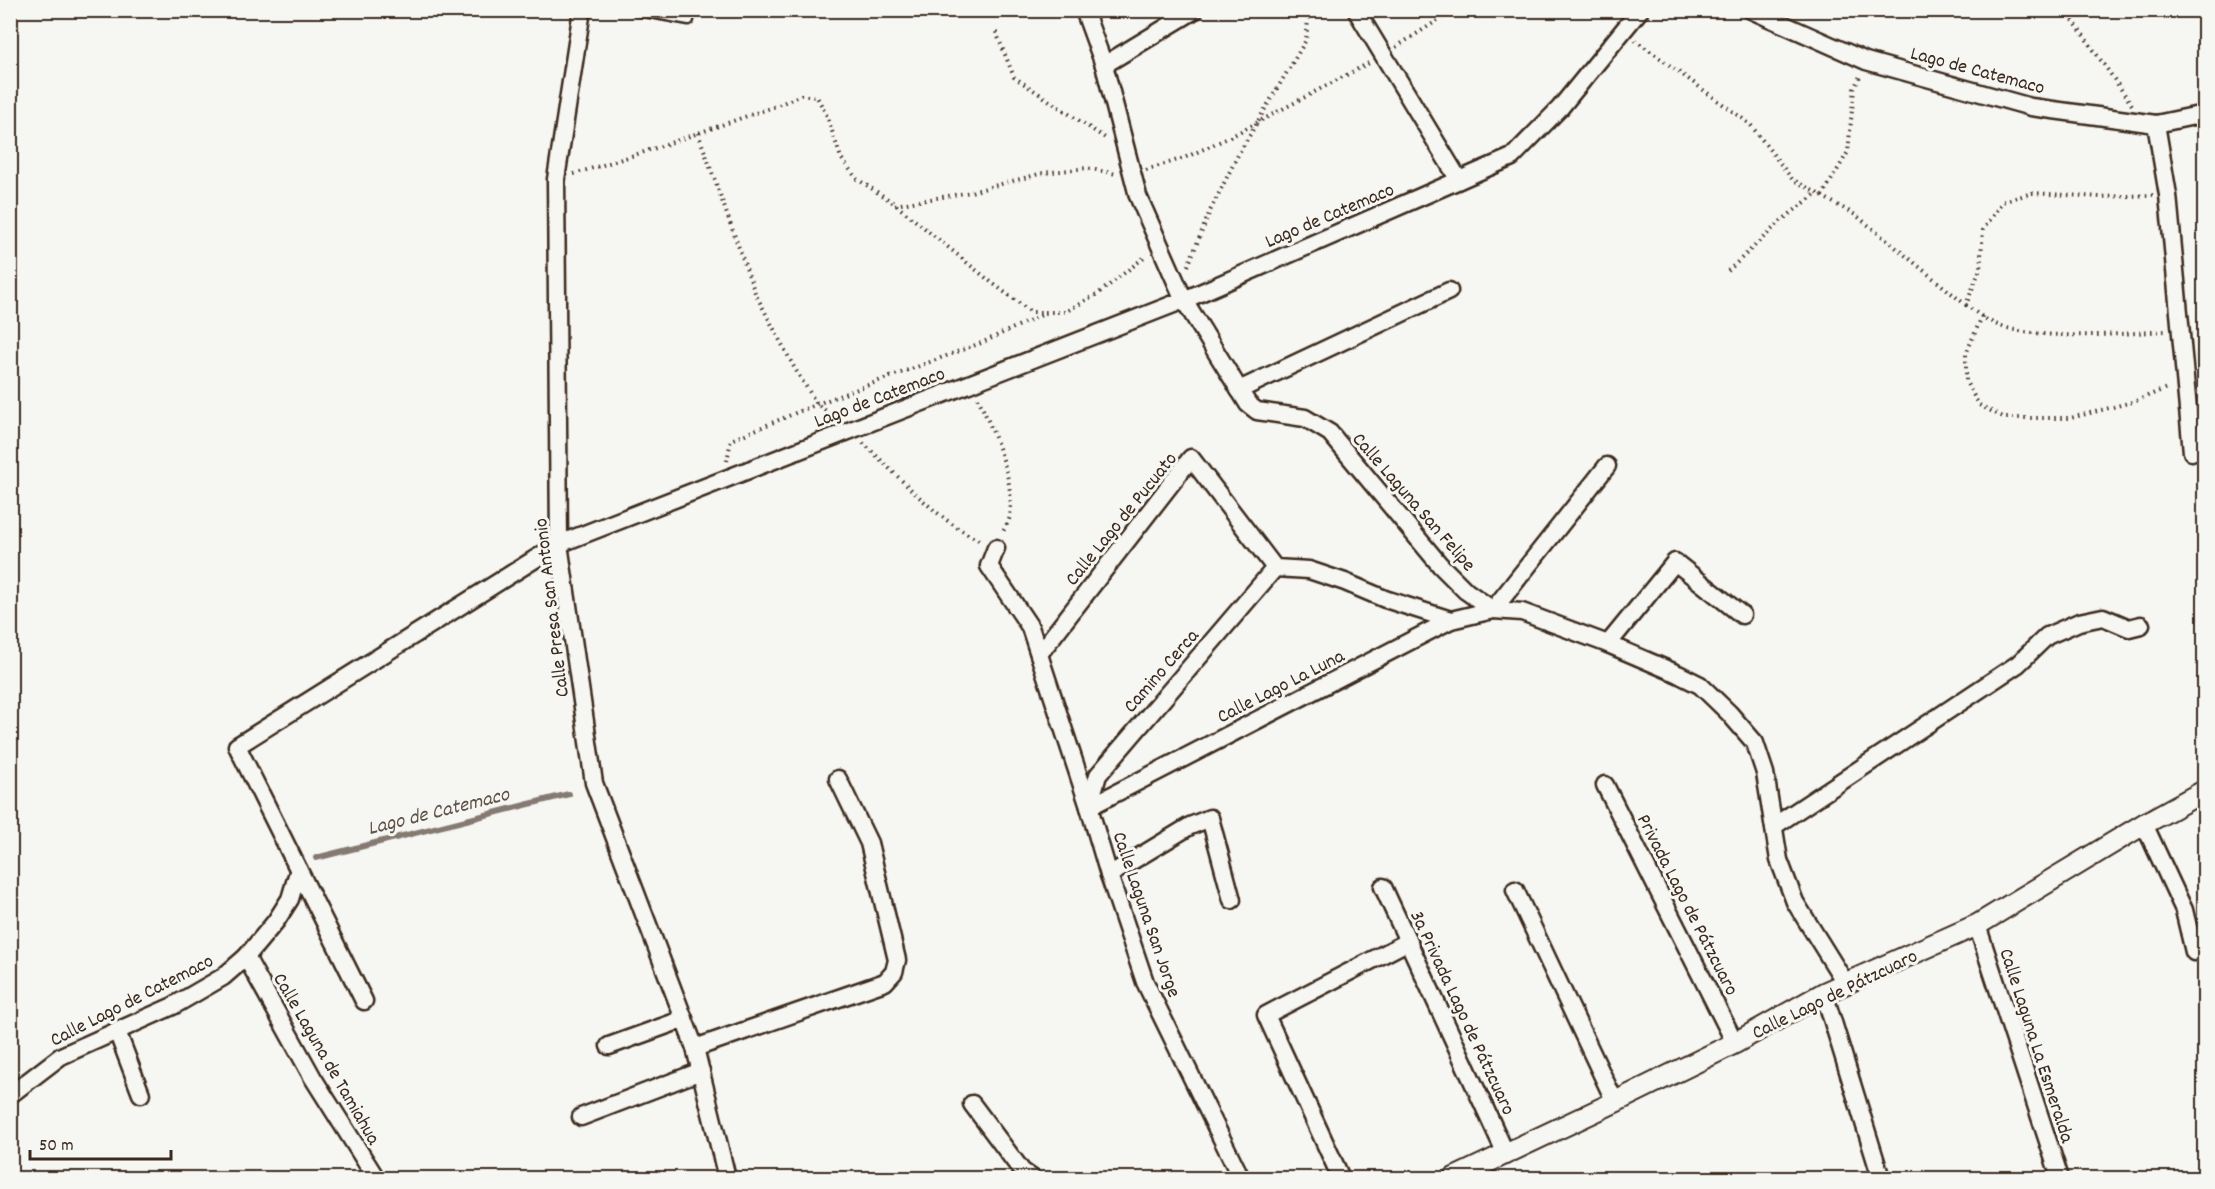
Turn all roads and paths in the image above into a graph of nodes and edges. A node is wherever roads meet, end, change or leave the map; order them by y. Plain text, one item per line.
1 (582, 10) edge
2 (634, 10) edge
3 (1084, 10) edge
4 (1195, 10) edge
5 (1309, 10) edge
6 (1356, 10) edge
7 (1454, 10) edge
8 (1640, 10) edge
9 (1751, 10) edge
10 (2066, 10) edge
11 (688, 20) dead end
12 (1623, 30) junction
13 (996, 32) dead end
14 (1383, 56) junction
15 (1866, 61) junction
16 (1104, 65) junction
17 (2205, 114) edge
18 (1257, 121) junction
19 (2151, 123) junction
20 (698, 133) junction
21 (1125, 148) junction
22 (1132, 175) junction
23 (556, 179) junction
24 (1459, 180) junction
25 (1820, 195) junction
26 (2168, 195) junction
27 (895, 205) junction
28 (1159, 244) junction
29 (1728, 271) dead end
30 (1449, 291) dead end
31 (1182, 294) junction
32 (1966, 305) junction
33 (1049, 312) junction
34 (1982, 316) junction
35 (2180, 330) junction
36 (2185, 381) junction
37 (971, 383) junction
38 (1239, 390) junction
39 (818, 404) junction
40 (850, 430) junction
41 (2192, 452) dead end
42 (1608, 466) dead end
43 (723, 480) junction
44 (560, 544) junction
45 (996, 548) junction
46 (1275, 568) junction
47 (1493, 610) junction
48 (1742, 615) dead end
49 (1451, 620) junction
50 (2141, 625) dead end
51 (1608, 644) junction
52 (1039, 654) junction
53 (838, 779) dead end
54 (1605, 785) dead end
55 (2205, 790) edge
56 (1089, 807) junction
57 (2144, 825) junction
58 (1774, 826) junction
59 (298, 872) junction
60 (1109, 875) junction
61 (1383, 887) dead end
62 (1515, 890) dead end
63 (1232, 900) dead end
64 (1977, 925) junction
65 (1409, 941) junction
66 (2194, 952) dead end
67 (246, 957) junction
68 (1846, 984) junction
69 (1824, 993) junction
70 (364, 1001) dead end
71 (684, 1019) junction
72 (117, 1031) junction
73 (1735, 1042) junction
74 (609, 1046) dead end
75 (695, 1048) junction
76 (701, 1071) junction
77 (141, 1094) dead end
78 (10, 1095) edge
79 (1615, 1102) junction
80 (972, 1104) dead end
81 (581, 1118) dead end
82 (1506, 1154) junction
83 (376, 1179) edge
84 (727, 1179) edge
85 (1032, 1179) edge
86 (1241, 1179) edge
87 (1341, 1179) edge
88 (1454, 1179) edge
89 (1881, 1179) edge
90 (2060, 1179) edge

1 - 23 street, Calle Presa San Antonio
2 - 11 lane
3 - 16 street, Calle Laguna San Felipe
4 - 16 street
5 - 18 path
6 - 14 street
7 - 14 path
8 - 12 street, Lago de Catemaco
9 - 15 street, Lago de Catemaco
10 - 19 path
12 - 24 street, Lago de Catemaco
12 - 25 path
13 - 21 path
14 - 18 path
14 - 24 street
15 - 19 street, Lago de Catemaco
15 - 25 path
16 - 21 street, Calle Laguna San Felipe
17 - 19 street, Lago de Catemaco
18 - 22 path
18 - 31 path
19 - 26 street
20 - 23 path
20 - 27 path
20 - 39 path
21 - 22 street, Calle Laguna San Felipe
22 - 27 path
22 - 28 street, Calle Laguna San Felipe
23 - 44 street, Calle Presa San Antonio
24 - 31 street, Lago de Catemaco
25 - 29 path
25 - 32 path
26 - 32 path
26 - 35 street
27 - 33 path
28 - 31 street, Calle Laguna San Felipe
28 - 33 path
30 - 38 street
31 - 37 street, Lago de Catemaco
31 - 38 street, Calle Laguna San Felipe
32 - 34 path
33 - 39 path
34 - 35 path
34 - 36 path
35 - 36 street
36 - 41 street
37 - 40 street, Lago de Catemaco
37 - 45 path
38 - 47 street, Calle Laguna San Felipe
39 - 40 path
39 - 43 path
40 - 43 street, Lago de Catemaco
40 - 45 path
42 - 47 street
43 - 44 street, Lago de Catemaco
44 - 59 street, Lago de Catemaco
44 - 71 street, Calle Presa San Antonio
45 - 52 street, Calle Laguna San Jorge
46 - 49 street
46 - 52 street, Calle Lago de Pucuato
46 - 56 street, Camino Cerca
47 - 49 street, Calle Lago La Luna
47 - 51 street
48 - 51 street
49 - 56 street, Calle Lago La Luna
50 - 58 street
51 - 58 street
52 - 56 street, Calle Laguna San Jorge
53 - 75 street
54 - 73 street, Privada Lago de Pátzcuaro
55 - 57 street, Calle Lago de Pátzcuaro
56 - 60 street, Calle Laguna San Jorge
57 - 64 street, Calle Lago de Pátzcuaro
57 - 66 street
58 - 68 street
59 - 67 street, Calle Lago de Catemaco
59 - 70 street
60 - 63 street
60 - 86 street, Calle Laguna San Jorge
61 - 65 street, 3a Privada Lago de Pátzcuaro
62 - 79 street
64 - 68 street, Calle Lago de Pátzcuaro
64 - 90 street, Calle Laguna La Esmeralda
65 - 82 street, 3a Privada Lago de Pátzcuaro
65 - 87 street
67 - 72 street, Calle Lago de Catemaco
67 - 83 street, Calle Laguna de Tamiahua
68 - 69 street, Calle Lago de Pátzcuaro
69 - 73 street, Calle Lago de Pátzcuaro
69 - 89 street
71 - 74 street
71 - 75 street, Calle Presa San Antonio
72 - 77 street
72 - 78 street, Calle Lago de Catemaco
73 - 79 street, Calle Lago de Pátzcuaro
75 - 76 street, Calle Presa San Antonio
76 - 81 street
76 - 84 street, Calle Presa San Antonio
79 - 82 street, Calle Lago de Pátzcuaro
80 - 85 street
82 - 88 street, Calle Lago de Pátzcuaro

